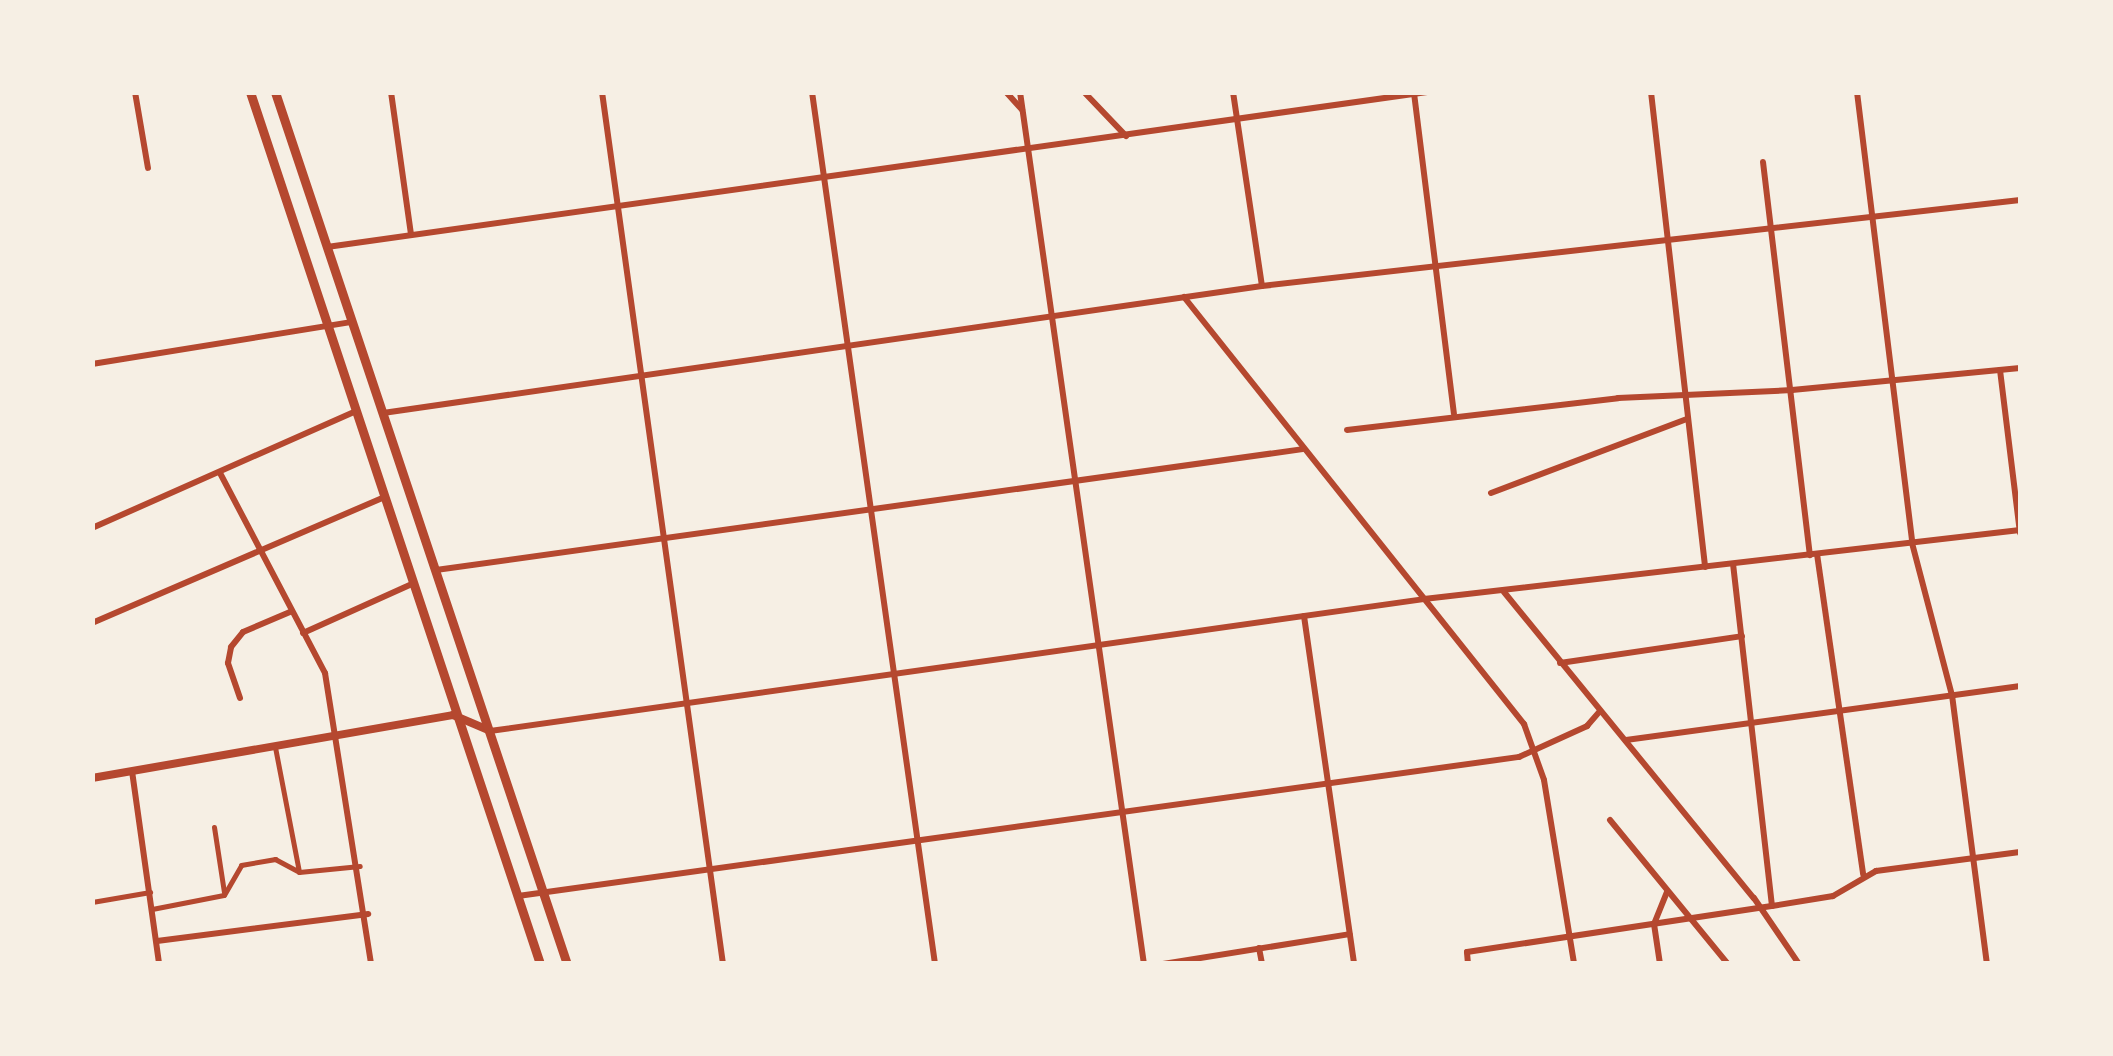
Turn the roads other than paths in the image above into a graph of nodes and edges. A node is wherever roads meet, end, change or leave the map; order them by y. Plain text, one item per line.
1 (135, 92) edge
2 (250, 92) edge
3 (391, 92) edge
4 (602, 92) edge
5 (812, 92) edge
6 (1006, 92) edge
7 (1020, 92) edge
8 (1084, 92) edge
9 (1233, 92) edge
10 (1426, 92) edge
11 (1651, 92) edge
12 (1857, 92) edge
13 (278, 93) edge
14 (1414, 93) edge
15 (1023, 111) junction
16 (1236, 120) junction
17 (1127, 137) junction
18 (1029, 152) junction
19 (1763, 162) dead end
20 (148, 168) dead end
21 (825, 178) junction
22 (2020, 200) edge
23 (618, 206) junction
24 (1873, 216) junction
25 (1772, 225) junction
26 (411, 235) junction
27 (1669, 237) junction
28 (327, 247) junction
29 (1432, 266) junction
30 (1262, 286) junction
31 (1184, 298) junction
32 (1053, 316) junction
33 (352, 322) junction
34 (328, 325) junction
35 (848, 345) junction
36 (92, 364) edge
37 (2020, 368) edge
38 (2000, 370) junction
39 (640, 373) junction
40 (1894, 379) junction
41 (1792, 390) junction
42 (1686, 398) junction
43 (356, 411) junction
44 (384, 413) junction
45 (1454, 414) junction
46 (1687, 419) junction
47 (1347, 430) dead end
48 (1303, 449) junction
49 (220, 473) junction
50 (1074, 480) junction
51 (1491, 494) dead end
52 (384, 497) junction
53 (870, 509) junction
54 (92, 528) edge
55 (2020, 531) edge
56 (663, 537) junction
57 (1912, 544) junction
58 (260, 552) junction
59 (1813, 554) junction
60 (1733, 564) junction
61 (1705, 568) junction
62 (436, 570) junction
63 (412, 584) junction
64 (1503, 592) junction
65 (1424, 599) junction
66 (290, 612) junction
67 (1304, 616) junction
68 (92, 623) edge
69 (302, 633) junction
70 (1742, 636) junction
71 (1098, 646) junction
72 (1559, 663) junction
73 (893, 674) junction
74 (2020, 686) edge
75 (1952, 695) junction
76 (240, 698) dead end
77 (686, 703) junction
78 (1600, 711) junction
79 (1835, 711) junction
80 (453, 715) junction
81 (1750, 723) junction
82 (490, 731) junction
83 (340, 735) junction
84 (1625, 741) junction
85 (275, 747) junction
86 (1537, 750) junction
87 (132, 771) junction
88 (92, 778) edge
89 (1328, 779) junction
90 (1120, 811) junction
91 (1610, 820) dead end
92 (214, 827) dead end
93 (917, 838) junction
94 (2020, 852) edge
95 (1974, 858) junction
96 (360, 866) junction
97 (708, 868) junction
98 (299, 872) junction
99 (1863, 875) junction
100 (1667, 890) junction
101 (150, 892) junction
102 (544, 892) junction
103 (224, 895) junction
104 (518, 896) junction
105 (92, 902) edge
106 (1772, 906) junction
107 (152, 910) junction
108 (1762, 912) junction
109 (368, 914) junction
110 (1691, 919) junction
111 (1654, 924) junction
112 (1350, 934) junction
113 (1570, 937) junction
114 (157, 941) junction
115 (1259, 948) junction
116 (158, 964) edge
117 (371, 964) edge
118 (540, 964) edge
119 (567, 964) edge
120 (723, 964) edge
121 (935, 964) edge
122 (1144, 964) edge
123 (1164, 964) edge
124 (1262, 964) edge
125 (1354, 964) edge
126 (1468, 964) edge
127 (1574, 964) edge
128 (1660, 964) edge
129 (1728, 964) edge
130 (1799, 964) edge
131 (1987, 964) edge

1 - 20 street
2 - 34 main road
3 - 26 street
4 - 23 street
5 - 21 street
6 - 15 street
7 - 15 street
8 - 17 street
9 - 16 street
10 - 14 street
11 - 27 street
12 - 24 street
13 - 28 main road
14 - 16 street
14 - 29 street
15 - 18 street
16 - 17 street
16 - 30 street
17 - 18 street
18 - 21 street
18 - 32 street
19 - 25 street
21 - 23 street
21 - 35 street
22 - 24 street
23 - 26 street
23 - 39 street
24 - 25 street
24 - 40 street
25 - 27 street
25 - 41 street
26 - 28 street
27 - 29 street
27 - 42 street
28 - 33 main road
29 - 30 street
29 - 45 street
30 - 31 street
31 - 32 street
31 - 48 street
32 - 35 street
32 - 50 street
33 - 34 street
33 - 44 main road
34 - 36 street
34 - 43 main road
35 - 39 street
35 - 53 street
37 - 38 street
38 - 40 street
38 - 55 street
39 - 44 street
39 - 56 street
40 - 41 street
40 - 57 street
41 - 42 street
41 - 59 street
42 - 45 street
42 - 46 street
43 - 49 street
43 - 52 main road
44 - 62 main road
45 - 47 street
46 - 51 street
46 - 61 street
48 - 50 street
48 - 65 street
49 - 54 street
49 - 58 street
50 - 53 street
50 - 71 street
52 - 58 street
52 - 63 main road
53 - 56 street
53 - 73 street
55 - 57 street
56 - 62 street
56 - 77 street
57 - 59 street
57 - 75 street
58 - 66 street
58 - 68 street
59 - 60 street
59 - 79 street
60 - 61 street
60 - 70 street
61 - 64 street
62 - 82 main road
63 - 69 street
63 - 80 main road
64 - 65 street
64 - 72 street
65 - 67 street
65 - 86 street
66 - 69 street
66 - 76 street
67 - 71 street
67 - 89 street
69 - 83 street
70 - 72 street
70 - 81 street
71 - 73 street
71 - 90 street
72 - 78 street
73 - 77 street
73 - 93 street
74 - 75 street
75 - 79 street
75 - 95 street
77 - 82 street
77 - 97 street
78 - 84 street
78 - 86 street
79 - 81 street
79 - 99 street
80 - 82 street
80 - 83 street
80 - 104 main road
81 - 84 street
81 - 106 street
82 - 102 main road
83 - 85 street
83 - 96 street
84 - 108 street
85 - 87 street
85 - 98 street
86 - 89 street
86 - 113 street
87 - 88 street
87 - 101 street
89 - 90 street
89 - 112 street
90 - 93 street
90 - 122 street
91 - 100 street
92 - 103 street
93 - 97 street
93 - 121 street
94 - 95 street
95 - 99 street
95 - 131 street
96 - 98 street
96 - 109 street
97 - 102 street
97 - 120 street
98 - 103 street
99 - 106 street
100 - 110 street
100 - 111 street
101 - 105 street
101 - 107 street
102 - 104 street
102 - 119 main road
103 - 107 street
104 - 118 main road
106 - 108 street
107 - 114 street
108 - 110 street
108 - 130 street
109 - 114 street
109 - 117 street
110 - 111 street
110 - 129 street
111 - 113 street
111 - 128 street
112 - 115 street
112 - 125 street
113 - 126 street
113 - 127 street
114 - 116 street
115 - 123 street
115 - 124 street

